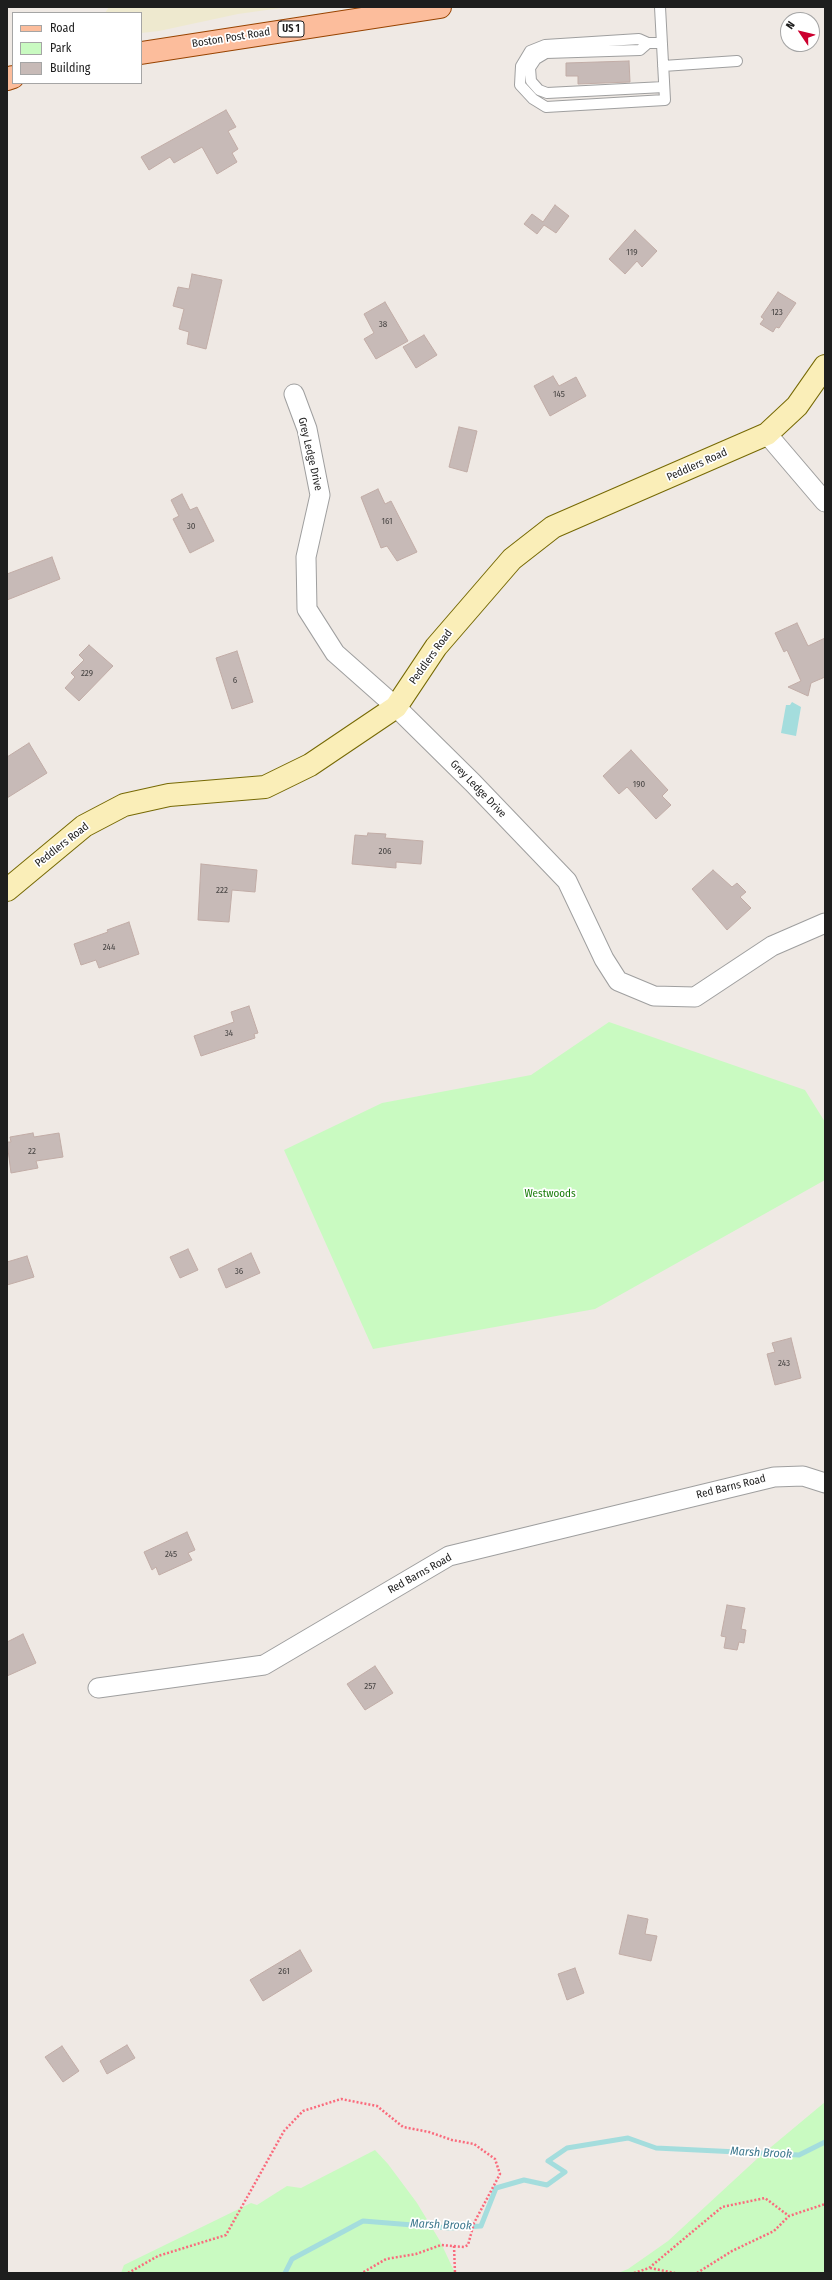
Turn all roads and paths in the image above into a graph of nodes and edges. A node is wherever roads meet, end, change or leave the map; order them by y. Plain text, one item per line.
1 (440, 7) edge
2 (660, 7) edge
3 (648, 43) junction
4 (662, 43) junction
5 (142, 53) edge
6 (737, 61) dead end
7 (663, 66) junction
8 (664, 87) junction
9 (825, 366) edge
10 (294, 394) dead end
11 (767, 434) junction
12 (825, 502) edge
13 (396, 707) junction
14 (7, 890) edge
15 (825, 923) edge
16 (825, 1483) edge
17 (98, 1688) dead end
18 (825, 2204) edge
19 (789, 2216) junction
20 (454, 2246) junction
21 (649, 2268) junction
22 (128, 2273) edge
23 (362, 2273) edge
24 (455, 2273) edge
25 (634, 2273) edge
26 (675, 2273) edge
27 (696, 2273) edge

1 - 5 main road, Boston Post Road / US 1
2 - 4 lane
3 - 4 lane
3 - 8 lane
3 - 8 lane
4 - 7 lane
6 - 7 lane
7 - 8 lane
9 - 11 street, Peddlers Road
10 - 13 street, Grey Ledge Drive
11 - 12 street
11 - 13 street, Peddlers Road
13 - 14 street, Peddlers Road
13 - 15 street, Grey Ledge Drive
16 - 17 street, Red Barns Road
18 - 19 path
19 - 21 path
19 - 27 path
20 - 22 path
20 - 23 path
20 - 24 path
21 - 25 path
21 - 26 path

